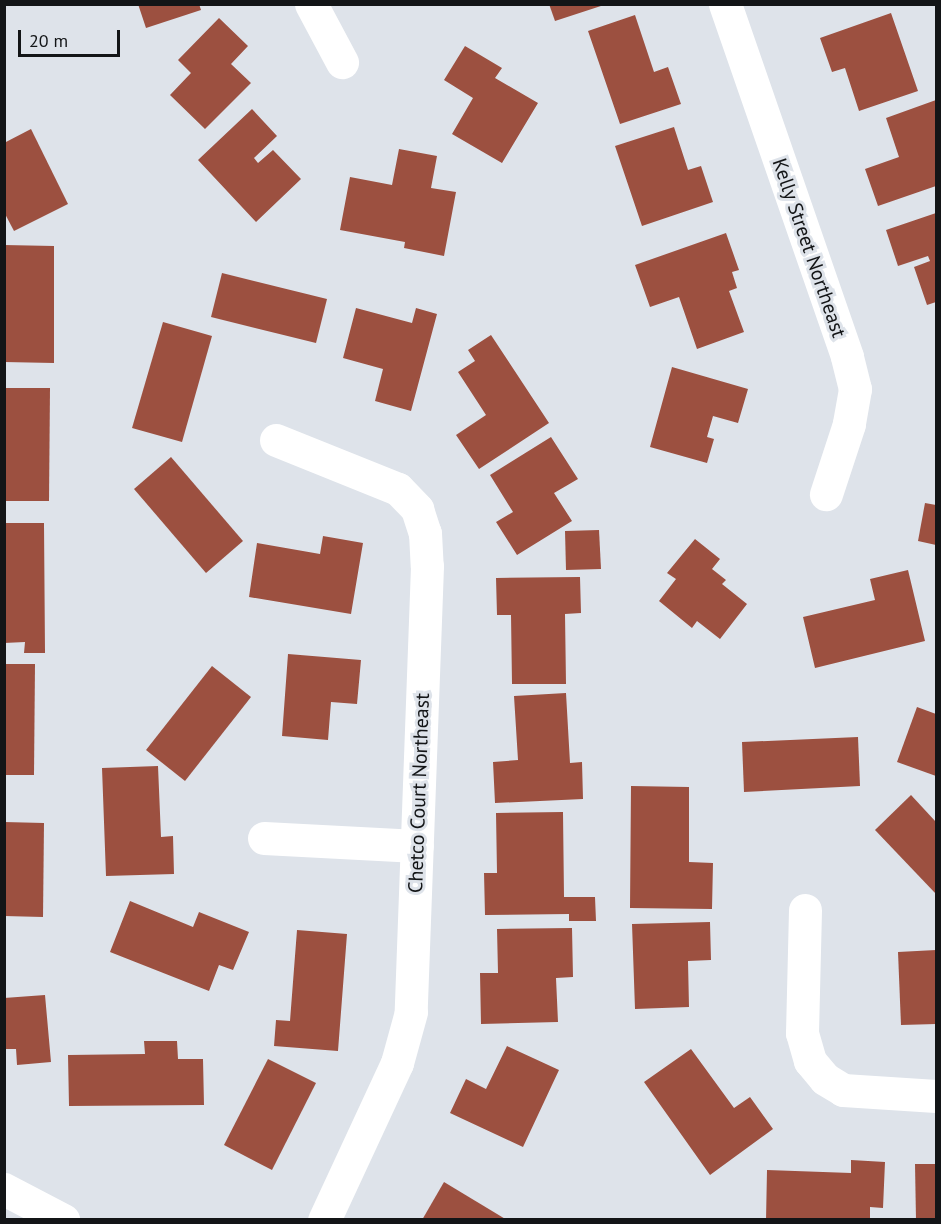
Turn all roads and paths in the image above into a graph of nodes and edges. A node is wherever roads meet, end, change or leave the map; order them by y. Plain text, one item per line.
1 (311, 4) edge
2 (725, 4) edge
3 (342, 62) dead end
4 (276, 440) dead end
5 (826, 494) dead end
6 (264, 837) dead end
7 (417, 846) junction
8 (805, 910) dead end
9 (936, 1096) edge
10 (4, 1190) edge
11 (63, 1220) edge
12 (324, 1220) edge

1 - 3 street
2 - 5 street, Kelly Street Northeast
4 - 7 street, Chetco Court Northeast
6 - 7 street
7 - 12 street, Chetco Court Northeast
8 - 9 street
10 - 11 street

